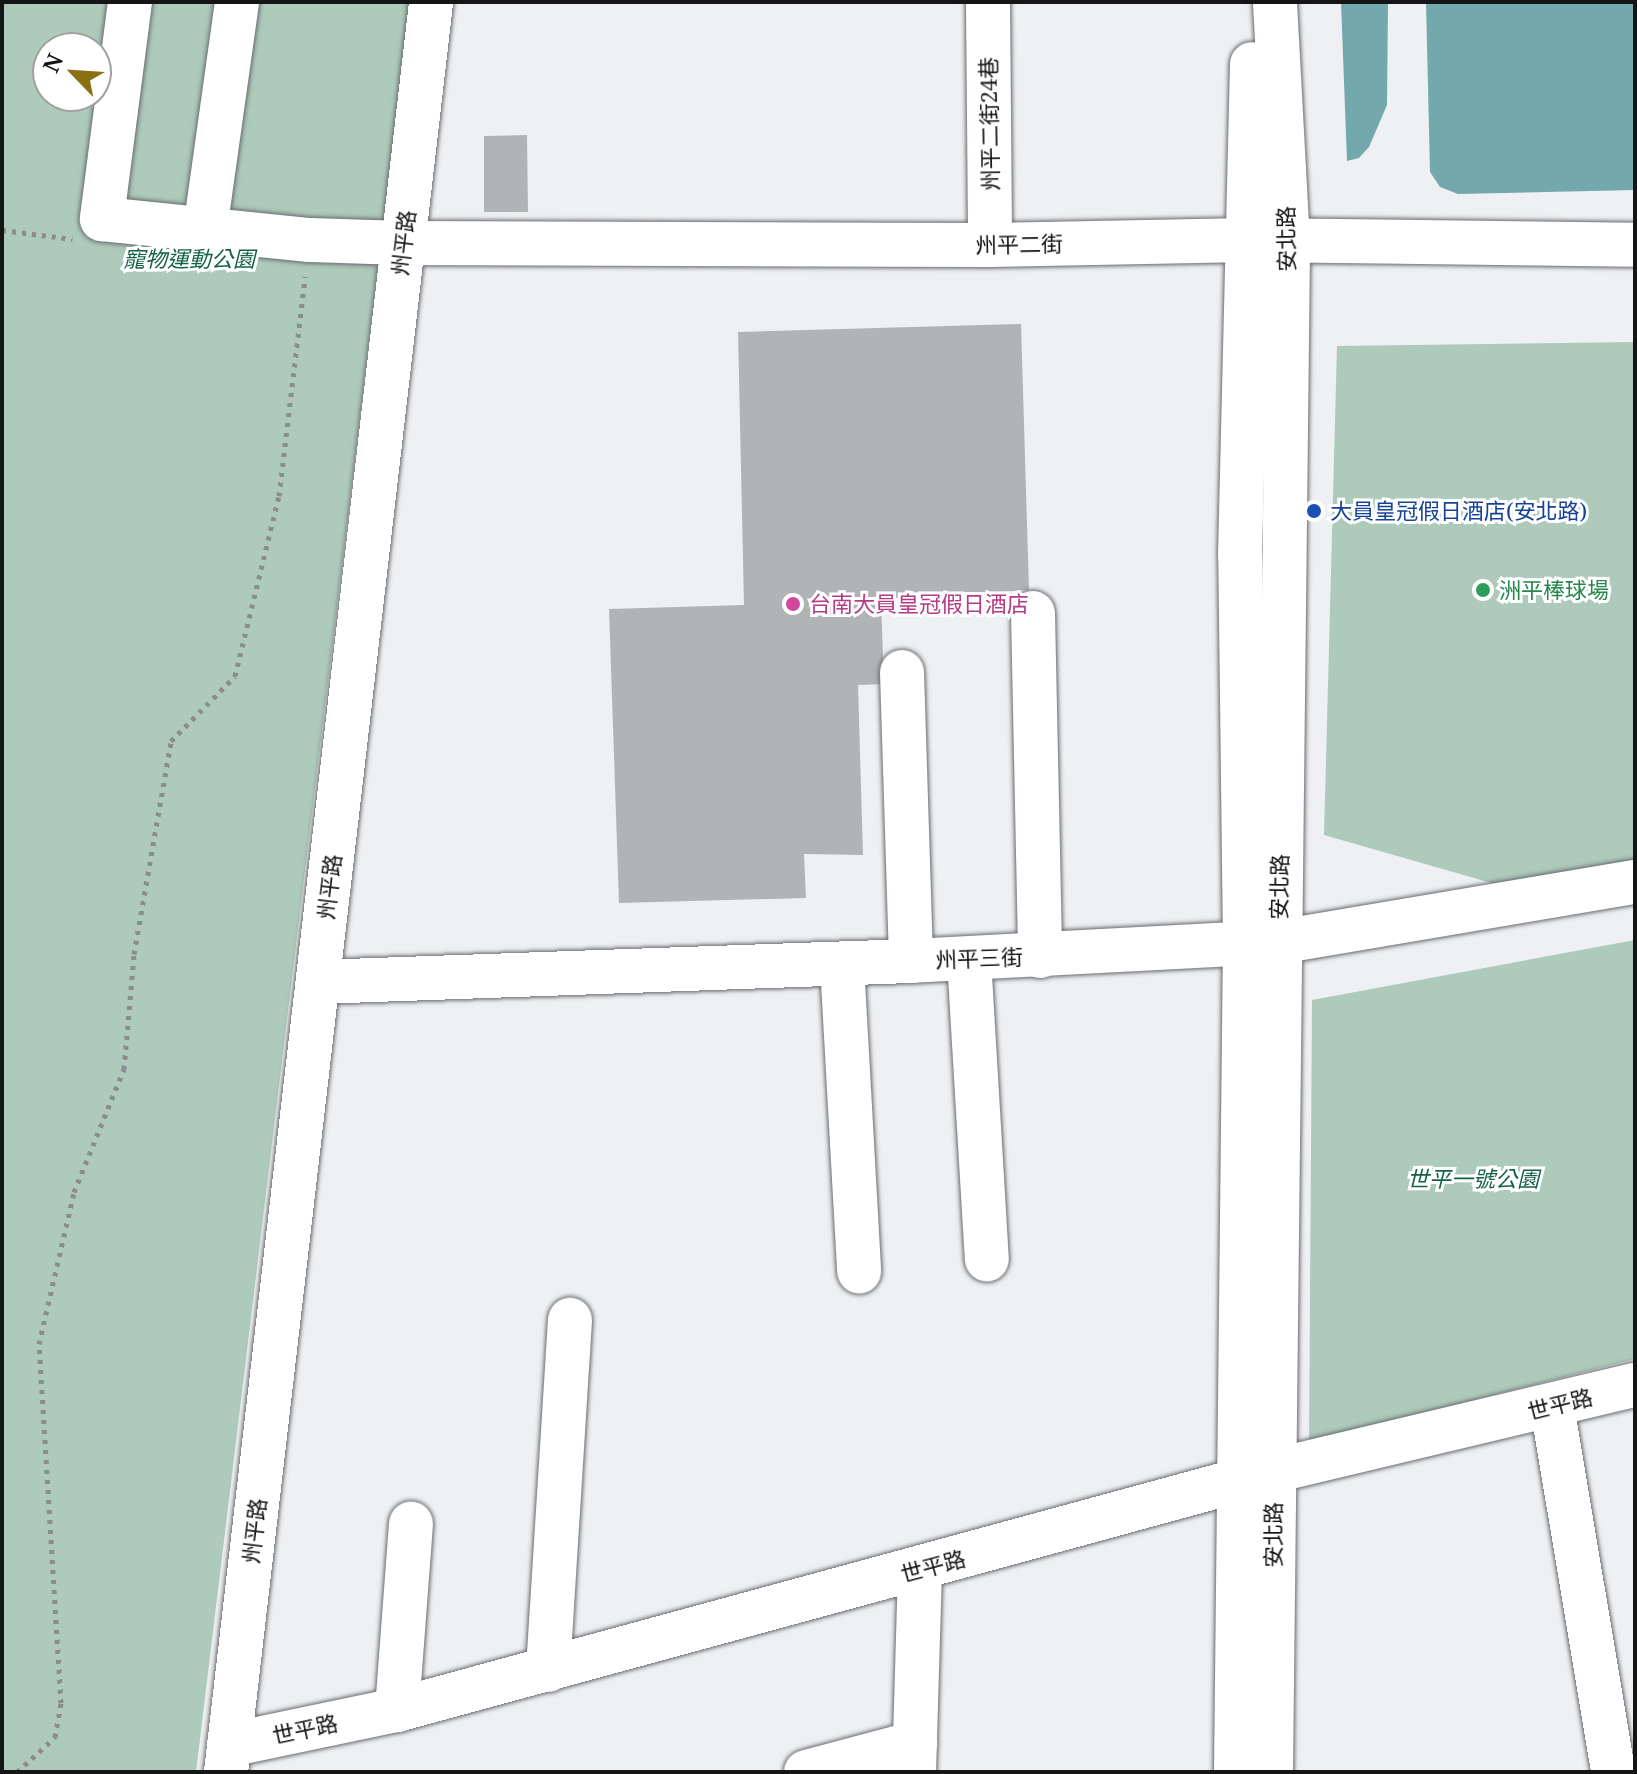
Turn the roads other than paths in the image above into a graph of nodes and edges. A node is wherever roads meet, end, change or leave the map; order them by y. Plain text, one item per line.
1 (130, 2) edge
2 (237, 2) edge
3 (431, 2) edge
4 (988, 2) edge
5 (1253, 2) edge
6 (1275, 2) edge
7 (205, 230) junction
8 (1268, 242) junction
9 (403, 243) junction
10 (990, 245) junction
11 (1635, 245) edge
12 (1033, 613) dead end
13 (902, 672) dead end
14 (1635, 882) edge
15 (1262, 942) junction
16 (1040, 956) junction
17 (969, 959) junction
18 (911, 961) junction
19 (842, 964) junction
20 (318, 982) junction
21 (987, 1259) dead end
22 (859, 1272) dead end
23 (570, 1320) dead end
24 (1635, 1385) edge
25 (1552, 1406) junction
26 (1256, 1476) junction
27 (411, 1524) dead end
28 (920, 1570) junction
29 (548, 1670) junction
30 (1619, 1707) edge
31 (397, 1710) junction
32 (228, 1758) edge
33 (915, 1758) edge
34 (806, 1772) edge
35 (1236, 1772) edge
36 (1271, 1772) edge
37 (1613, 1772) edge

1 - 7 street, 州平二街
2 - 7 street
3 - 9 street, 州平路
4 - 10 street, 州平二街24巷
5 - 8 street, 安北路
6 - 8 street, 安北路
7 - 9 street, 州平二街
8 - 10 street, 州平二街
8 - 11 street, 州平二街
8 - 15 street, 安北路
9 - 10 street, 州平二街
9 - 20 street, 州平路
12 - 16 street
13 - 18 street
14 - 15 street, 州平三街
15 - 16 street, 州平三街
15 - 26 street, 安北路
16 - 17 street, 州平三街
17 - 18 street, 州平三街
17 - 21 street
18 - 19 street, 州平三街
19 - 20 street, 州平三街
19 - 22 street
20 - 32 street, 州平路
23 - 29 street
24 - 25 street, 世平路
25 - 26 street, 世平路
25 - 30 street
26 - 28 street, 世平路
26 - 35 street, 安北路
26 - 36 street, 安北路
27 - 31 street
28 - 29 street, 世平路
28 - 33 street
29 - 31 street, 世平路
30 - 37 street
31 - 32 street, 世平路
33 - 34 street

